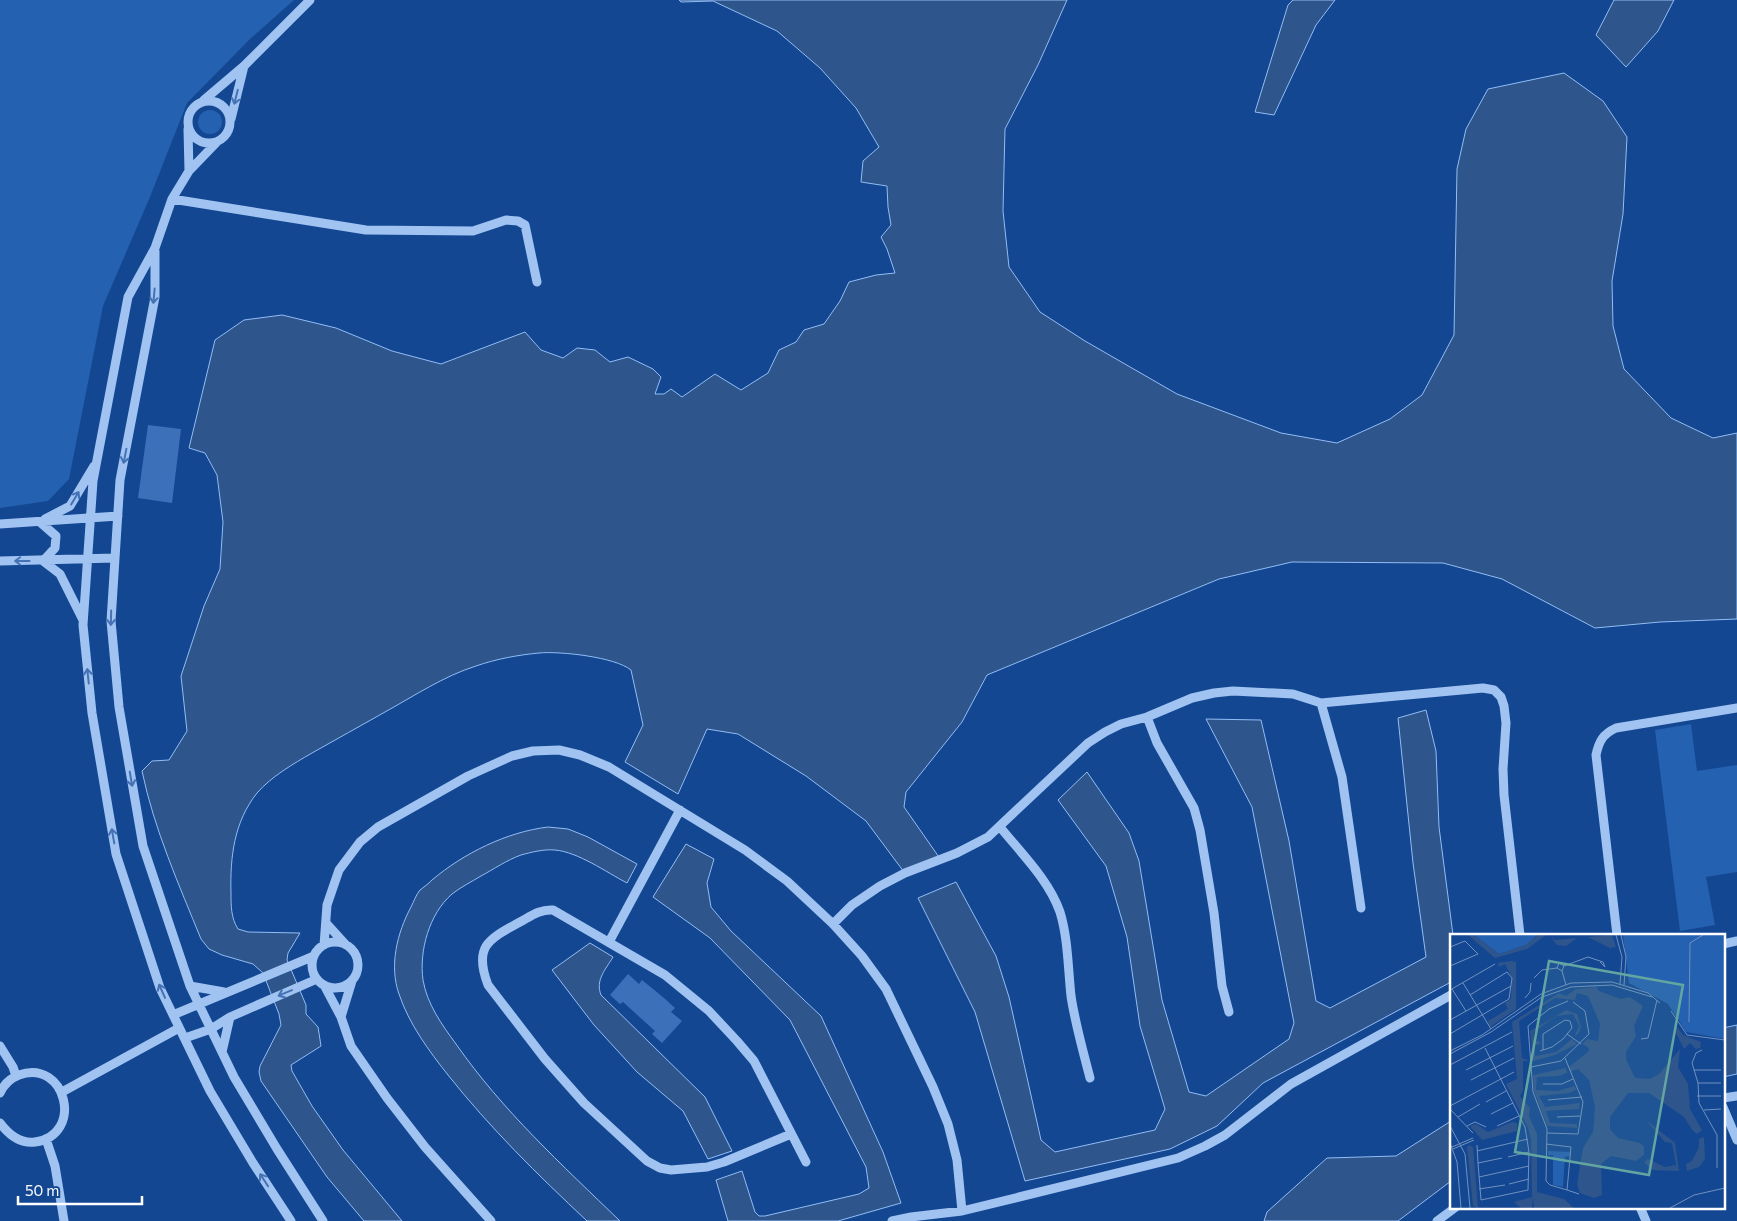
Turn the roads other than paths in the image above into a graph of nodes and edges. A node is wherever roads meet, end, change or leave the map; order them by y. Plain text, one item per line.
1 (310, 0) edge
2 (244, 66) junction
3 (204, 101) junction
4 (231, 120) junction
5 (188, 124) junction
6 (216, 142) junction
7 (189, 171) junction
8 (172, 199) junction
9 (155, 248) junction
10 (537, 282) dead end
11 (97, 461) junction
12 (118, 516) junction
13 (91, 517) junction
14 (40, 522) junction
15 (0, 524) edge
16 (115, 558) junction
17 (88, 560) junction
18 (0, 561) edge
19 (43, 561) junction
20 (84, 622) junction
21 (1321, 704) junction
22 (1737, 708) edge
23 (1147, 717) junction
24 (680, 810) junction
25 (1000, 827) junction
26 (1361, 908) dead end
27 (326, 923) junction
28 (833, 924) junction
29 (1520, 934) edge
30 (1617, 934) edge
31 (1737, 941) edge
32 (609, 942) junction
33 (1724, 944) edge
34 (324, 945) junction
35 (347, 946) junction
36 (314, 956) junction
37 (352, 980) junction
38 (320, 982) junction
39 (190, 986) junction
40 (224, 992) junction
41 (1450, 996) edge
42 (199, 1004) junction
43 (1229, 1012) dead end
44 (173, 1015) junction
45 (341, 1016) junction
46 (230, 1017) junction
47 (179, 1028) junction
48 (211, 1030) junction
49 (184, 1038) junction
50 (0, 1046) edge
51 (222, 1052) junction
52 (16, 1076) junction
53 (1090, 1078) dead end
54 (0, 1092) edge
55 (62, 1092) junction
56 (1737, 1096) edge
57 (1724, 1098) edge
58 (1724, 1108) edge
59 (0, 1123) edge
60 (791, 1134) junction
61 (46, 1138) junction
62 (1737, 1140) edge
63 (806, 1162) dead end
64 (1455, 1208) edge
65 (1640, 1208) edge
66 (962, 1211) junction
67 (64, 1221) edge
68 (291, 1221) edge
69 (323, 1221) edge
70 (492, 1221) edge
71 (892, 1221) edge
72 (1437, 1221) edge
73 (1646, 1221) edge

1 - 2 street
2 - 3 street
2 -> 4 street
3 - 4 street
3 - 5 street
4 - 6 street
5 - 6 street
5 - 7 street
6 - 7 street
7 - 8 street
8 - 9 street
8 - 10 street
9 - 11 street
9 -> 12 street
11 - 13 street
14 -> 11 street
12 - 13 street
12 - 16 street
13 - 14 street
13 - 17 street
14 - 15 street
14 - 19 street
16 - 17 street
16 -> 39 street
17 - 19 street
17 - 20 street
19 -> 18 street
19 - 20 street
44 -> 20 street
21 - 23 street
21 - 26 street
21 - 29 street
22 - 30 street
23 - 25 street
23 - 43 street
24 - 27 street
24 - 28 street
24 - 32 street
25 - 28 street
25 - 53 street
27 - 34 street
27 - 35 street
28 - 66 street
31 - 33 street
32 - 60 street
32 - 60 street
34 - 35 street
34 - 36 street
35 - 37 street
36 - 38 street
36 - 40 street
37 - 38 street
37 - 45 street
38 - 45 street
38 -> 46 street
39 - 40 street
39 - 42 street
40 - 42 street
41 - 66 street
42 - 44 street
42 - 48 street
44 - 47 street
45 - 70 street
46 - 48 street
46 - 51 street
47 - 49 street
47 - 55 street
48 - 49 street
48 - 51 street
68 -> 49 street
50 - 52 street
51 - 69 street
52 - 54 street
52 - 55 street
55 - 61 street
56 - 57 street
58 - 62 street
59 - 61 street
60 - 63 street
61 - 67 street
64 - 72 street
65 - 73 street
66 - 71 street

